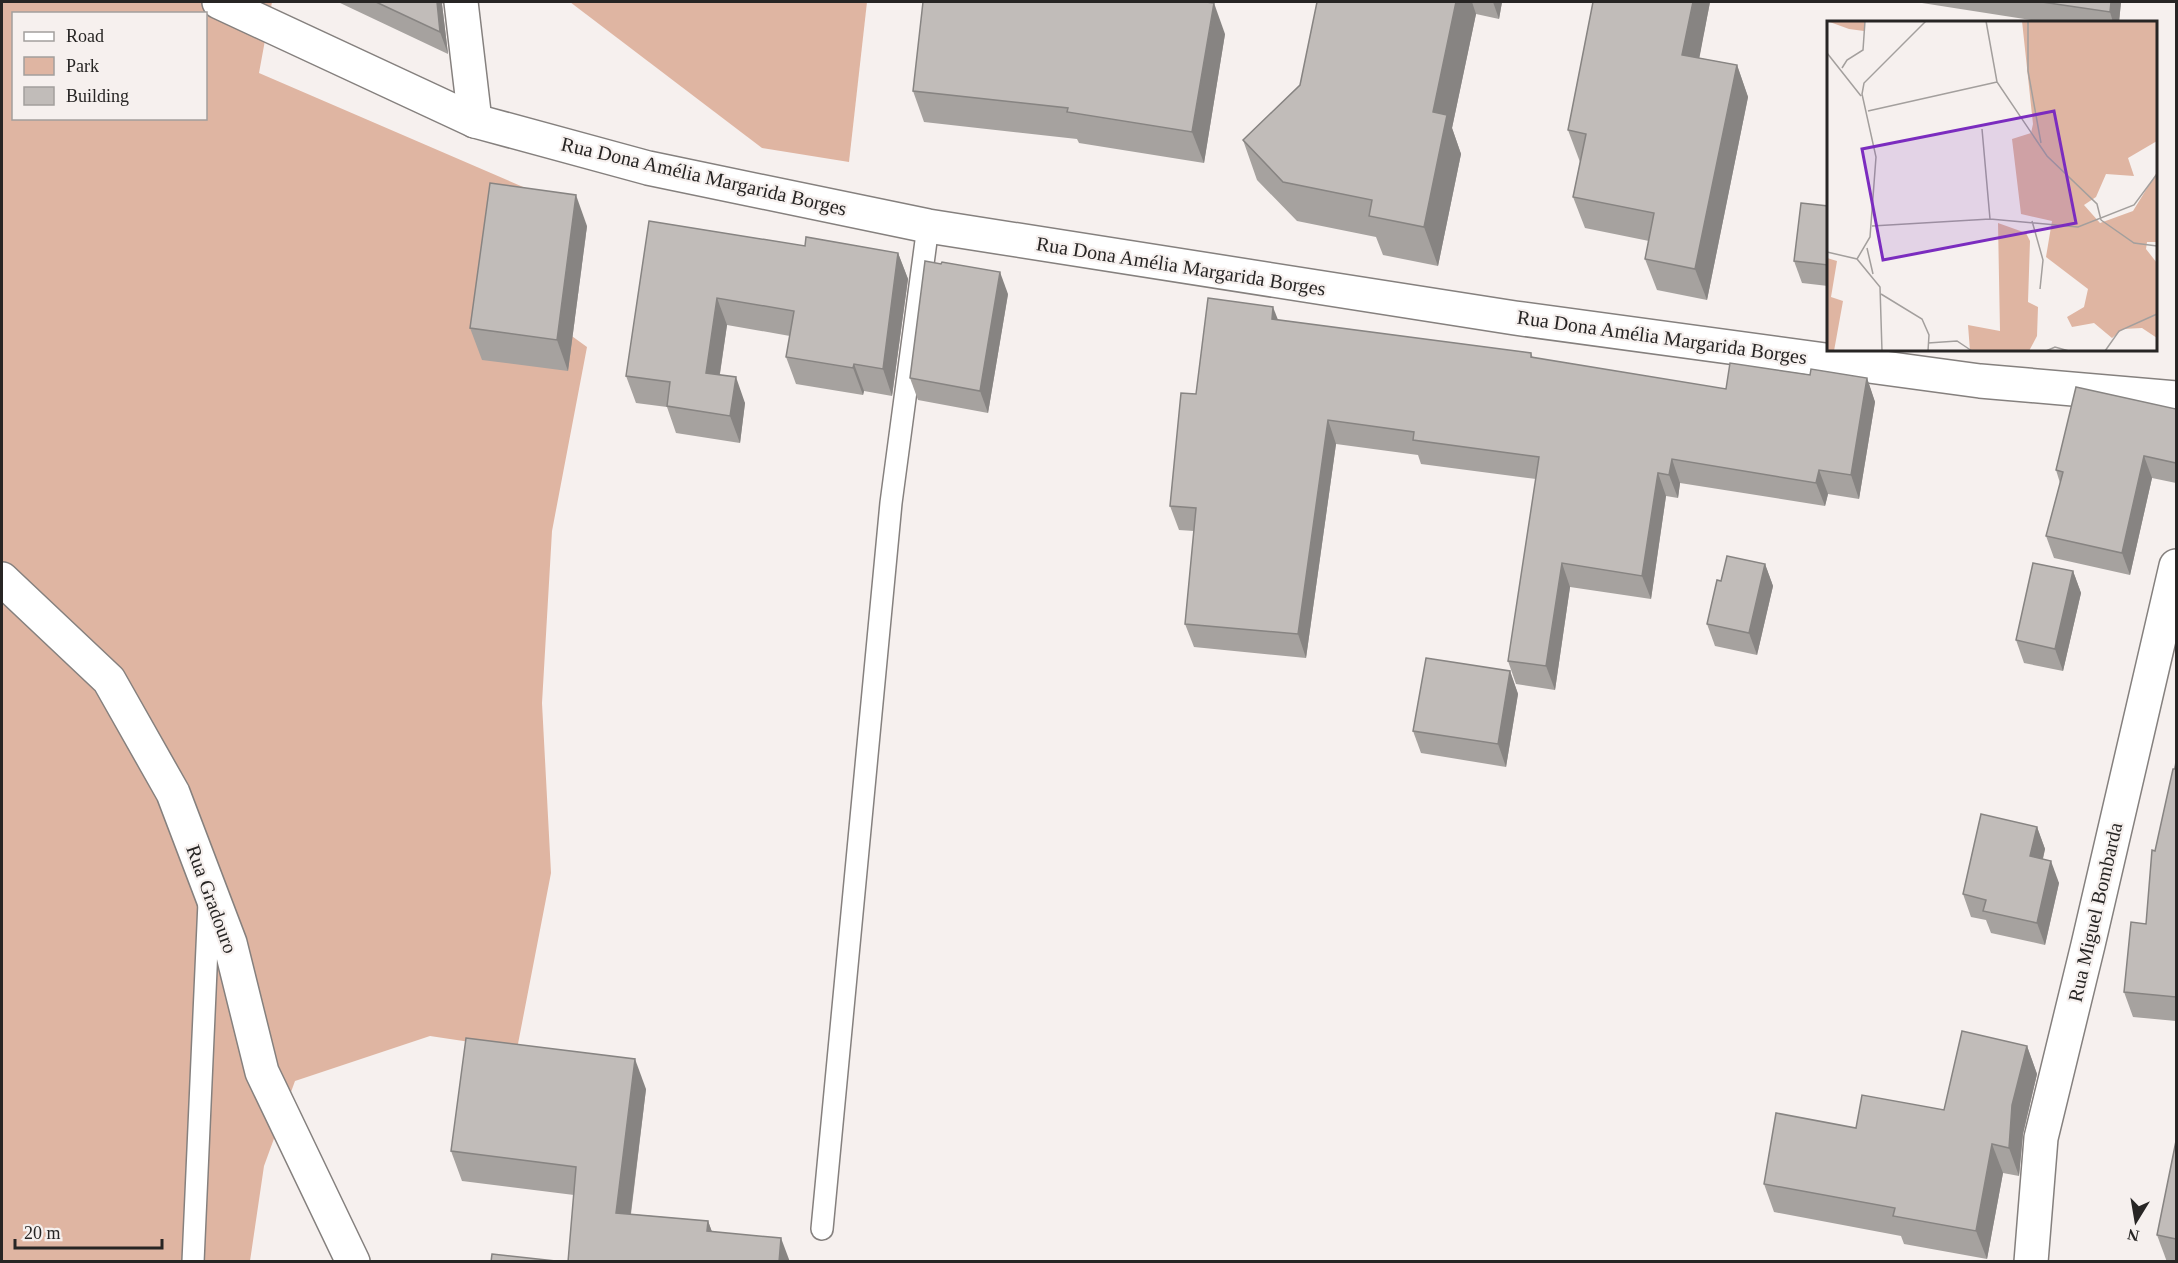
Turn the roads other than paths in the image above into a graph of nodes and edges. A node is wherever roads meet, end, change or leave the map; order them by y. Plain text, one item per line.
1 (219, 2) edge
2 (461, 2) edge
3 (475, 121) junction
4 (928, 226) junction
5 (2176, 398) edge
6 (2176, 566) edge
7 (2, 579) edge
8 (209, 888) junction
9 (822, 1229) dead end
10 (193, 1262) edge
11 (353, 1262) edge
12 (2031, 1262) edge

1 - 3 street, Rua Dona Amélia Margarida Borges
2 - 3 street
3 - 4 street, Rua Dona Amélia Margarida Borges
4 - 5 street, Rua Dona Amélia Margarida Borges
4 - 9 lane
6 - 12 street, Rua Miguel Bombarda
7 - 8 street, Rua Gradouro
8 - 10 lane
8 - 11 street, Rua Gradouro

